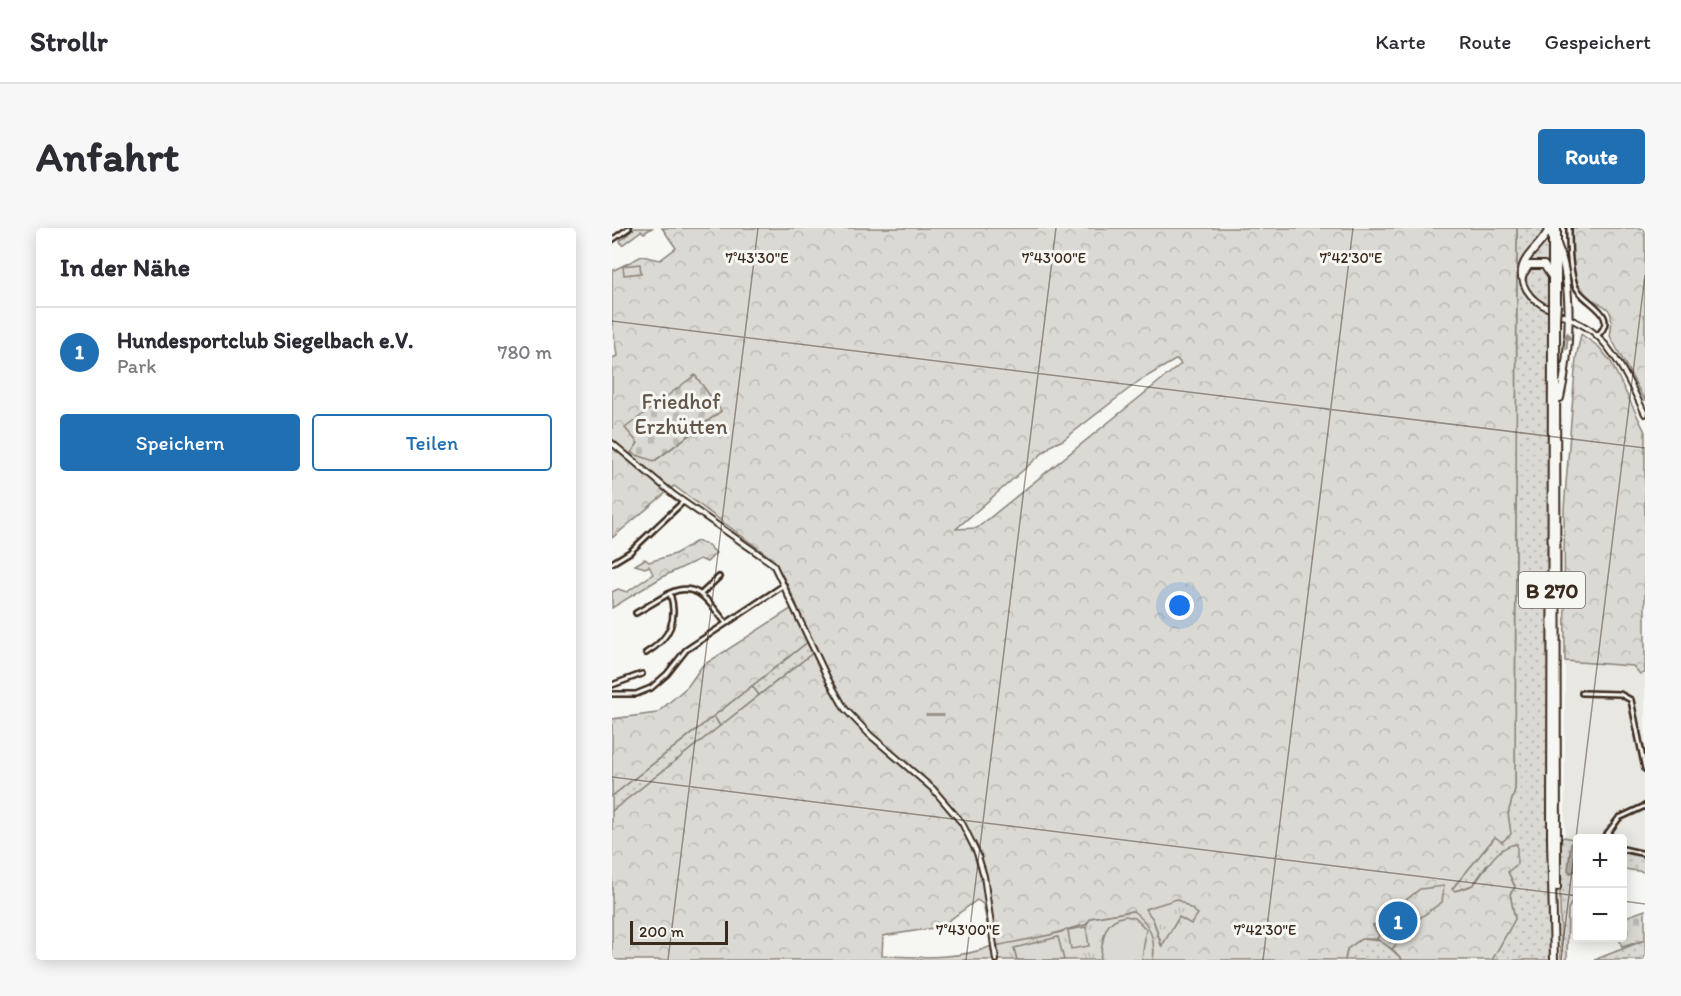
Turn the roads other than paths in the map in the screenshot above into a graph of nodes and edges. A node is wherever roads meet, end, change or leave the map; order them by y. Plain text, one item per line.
1 (629, 228) edge
2 (1551, 228) edge
3 (1557, 228) edge
4 (1569, 228) edge
5 (612, 240) edge
6 (1557, 244) junction
7 (1522, 278) junction
8 (1552, 279) junction
9 (1554, 302) junction
10 (1568, 317) junction
11 (1554, 319) junction
12 (1597, 336) junction
13 (1557, 407) junction
14 (1645, 414) edge
15 (612, 443) edge
16 (683, 501) junction
17 (612, 563) edge
18 (719, 577) dead end
19 (784, 585) junction
20 (670, 593) junction
21 (701, 594) junction
22 (636, 613) dead end
23 (726, 623) junction
24 (646, 653) dead end
25 (642, 674) dead end
26 (612, 685) edge
27 (1582, 693) dead end
28 (612, 694) edge
29 (1645, 769) edge
30 (1645, 806) edge
31 (1554, 830) junction
32 (1607, 834) edge
33 (1627, 850) edge
34 (1645, 854) edge
35 (996, 960) edge
36 (1556, 960) edge

1 - 5 street
2 - 7 highway
2 - 8 highway, B 270
3 - 6 highway, B 270
4 - 12 street
6 - 9 highway, B 270
6 - 10 highway
7 - 8 highway
7 - 10 street
8 - 9 highway, B 270
9 - 11 highway, B 270, bridge
10 - 12 street
13 -> 10 highway
11 - 13 highway, B 270
11 - 31 highway, B 270
12 - 14 street
13 - 31 highway, B 270
15 - 16 street
16 - 17 street
16 - 19 street
18 - 21 street
19 - 23 street
19 - 35 street
20 - 21 street
20 - 22 street
20 - 24 street
21 - 23 street
23 - 28 street
25 - 26 street
27 - 29 street
30 - 32 street
31 - 36 highway, B 270
33 - 34 street

